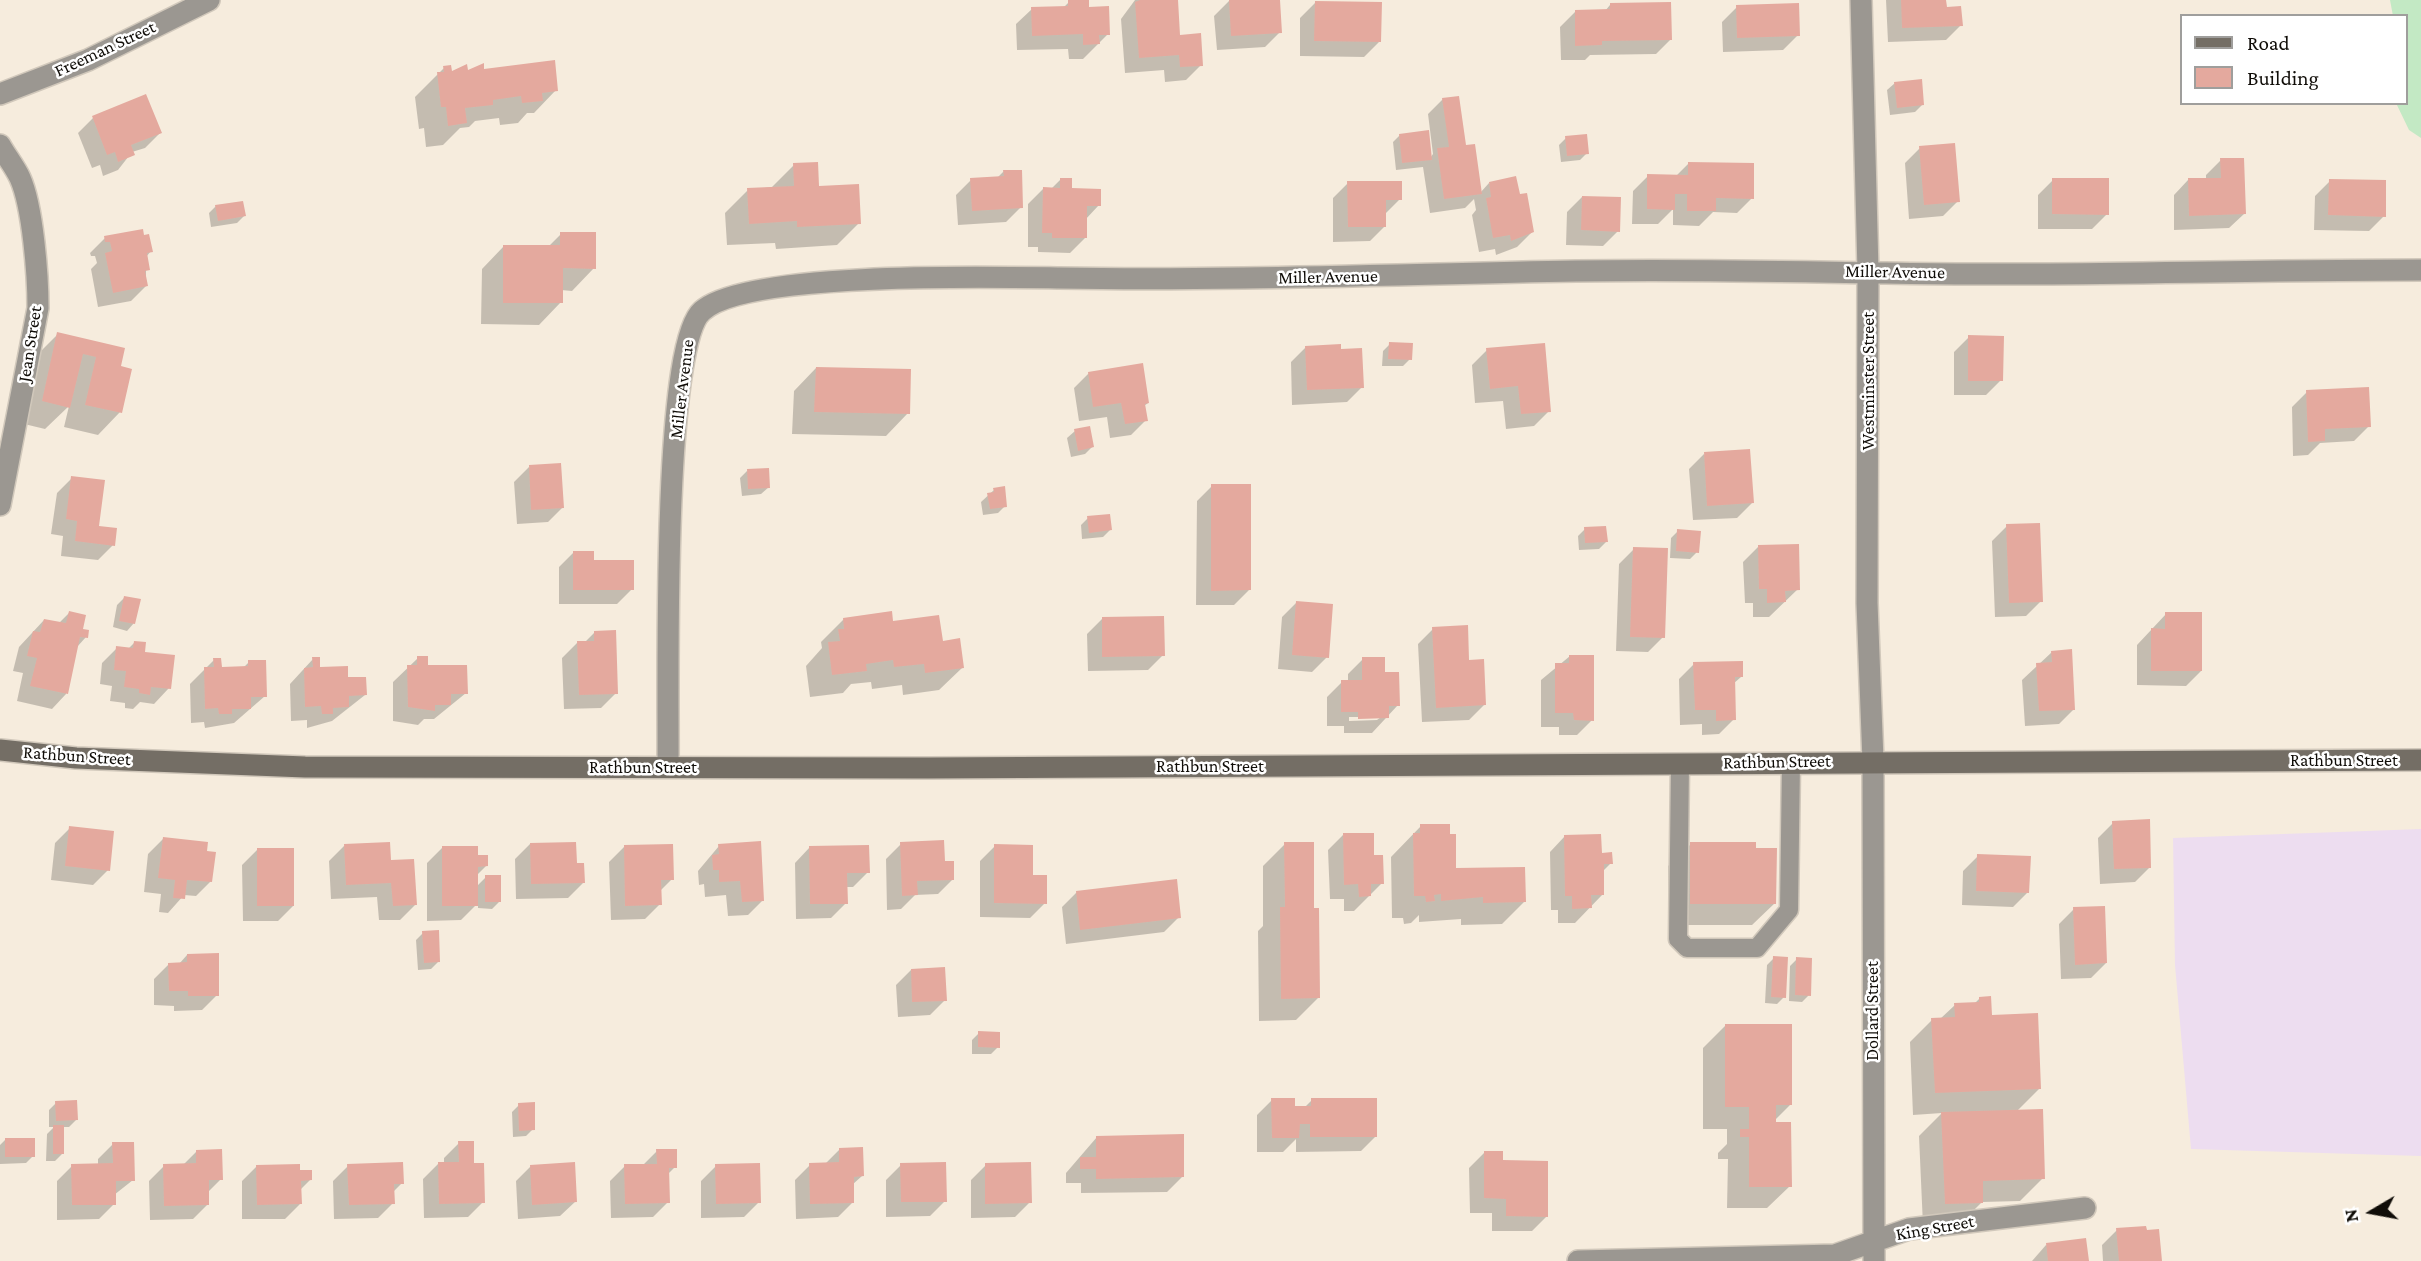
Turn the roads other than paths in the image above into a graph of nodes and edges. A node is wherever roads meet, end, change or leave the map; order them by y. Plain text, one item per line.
1 (209, 0) edge
2 (1861, 0) edge
3 (0, 94) edge
4 (0, 145) edge
5 (2421, 270) edge
6 (1868, 271) junction
7 (0, 505) edge
8 (0, 750) edge
9 (2421, 760) edge
10 (1873, 761) junction
11 (1791, 762) junction
12 (1680, 763) junction
13 (668, 767) junction
14 (2085, 1208) dead end
15 (1874, 1251) edge
16 (1578, 1261) edge

1 - 3 street, Freeman Street
2 - 6 street, Westminster Street
4 - 7 street, Jean Street
5 - 6 street, Miller Avenue
6 - 10 street, Westminster Street
6 - 13 street, Miller Avenue
8 - 13 street, Rathbun Street
9 - 10 street, Rathbun Street
10 - 11 street, Rathbun Street
10 - 15 street, Dollard Street
11 - 12 street, Rathbun Street
11 - 12 lane
12 - 13 street, Rathbun Street
14 - 15 street, King Street
15 - 16 street, King Street

